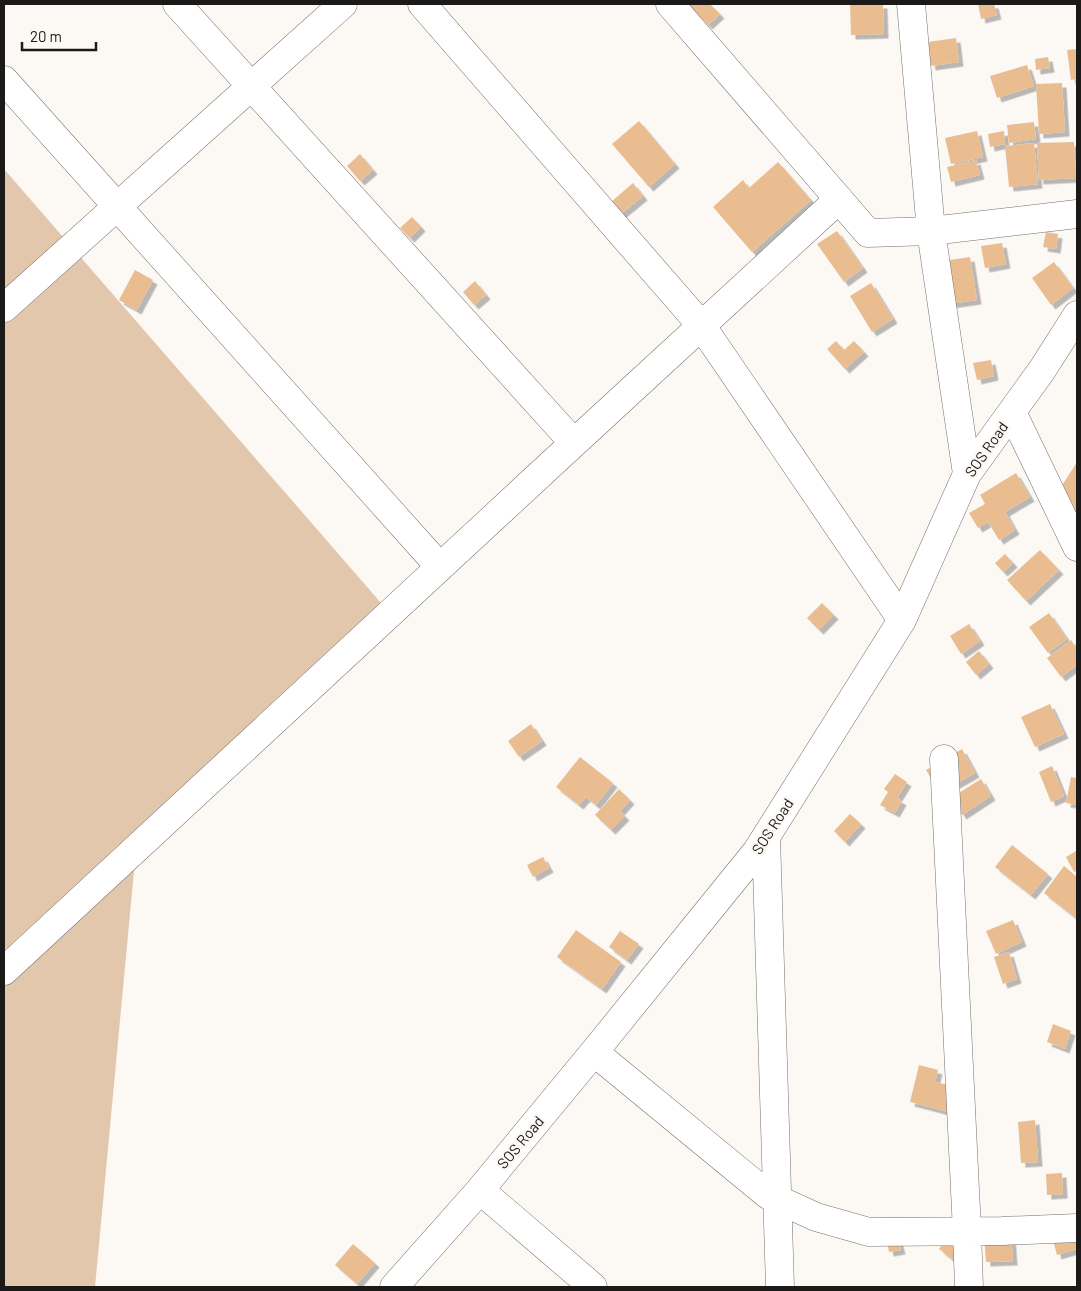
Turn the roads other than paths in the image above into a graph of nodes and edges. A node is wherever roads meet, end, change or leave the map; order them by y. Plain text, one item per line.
1 (177, 4) edge
2 (343, 4) edge
3 (422, 4) edge
4 (670, 4) edge
5 (911, 4) edge
6 (4, 80) edge
7 (252, 86) junction
8 (839, 199) junction
9 (117, 206) junction
10 (1077, 214) edge
11 (931, 231) junction
12 (4, 308) edge
13 (1077, 315) edge
14 (701, 325) junction
15 (1012, 412) junction
16 (574, 442) junction
17 (966, 474) junction
18 (1077, 547) edge
19 (440, 566) junction
20 (902, 620) junction
21 (944, 759) dead end
22 (766, 837) junction
23 (4, 971) edge
24 (594, 1052) junction
25 (480, 1190) junction
26 (777, 1199) junction
27 (1077, 1228) edge
28 (967, 1231) junction
29 (394, 1287) edge
30 (594, 1287) edge
31 (780, 1287) edge
32 (968, 1287) edge

1 - 7 street
2 - 7 street
3 - 14 street
4 - 8 street
5 - 11 street
6 - 9 street
7 - 9 street
7 - 16 street
8 - 11 street
8 - 14 street
9 - 12 street
9 - 19 street
10 - 11 street
11 - 17 street
13 - 15 street, SOS Road
14 - 16 street
14 - 20 street
15 - 17 street, SOS Road
15 - 18 street
16 - 19 street
17 - 20 street, SOS Road
19 - 23 street
20 - 22 street, SOS Road
21 - 28 street
22 - 24 street, SOS Road
22 - 26 street
24 - 25 street, SOS Road
24 - 26 street
25 - 29 street, SOS Road
25 - 30 street
26 - 28 street
26 - 31 street
27 - 28 street
28 - 32 street

